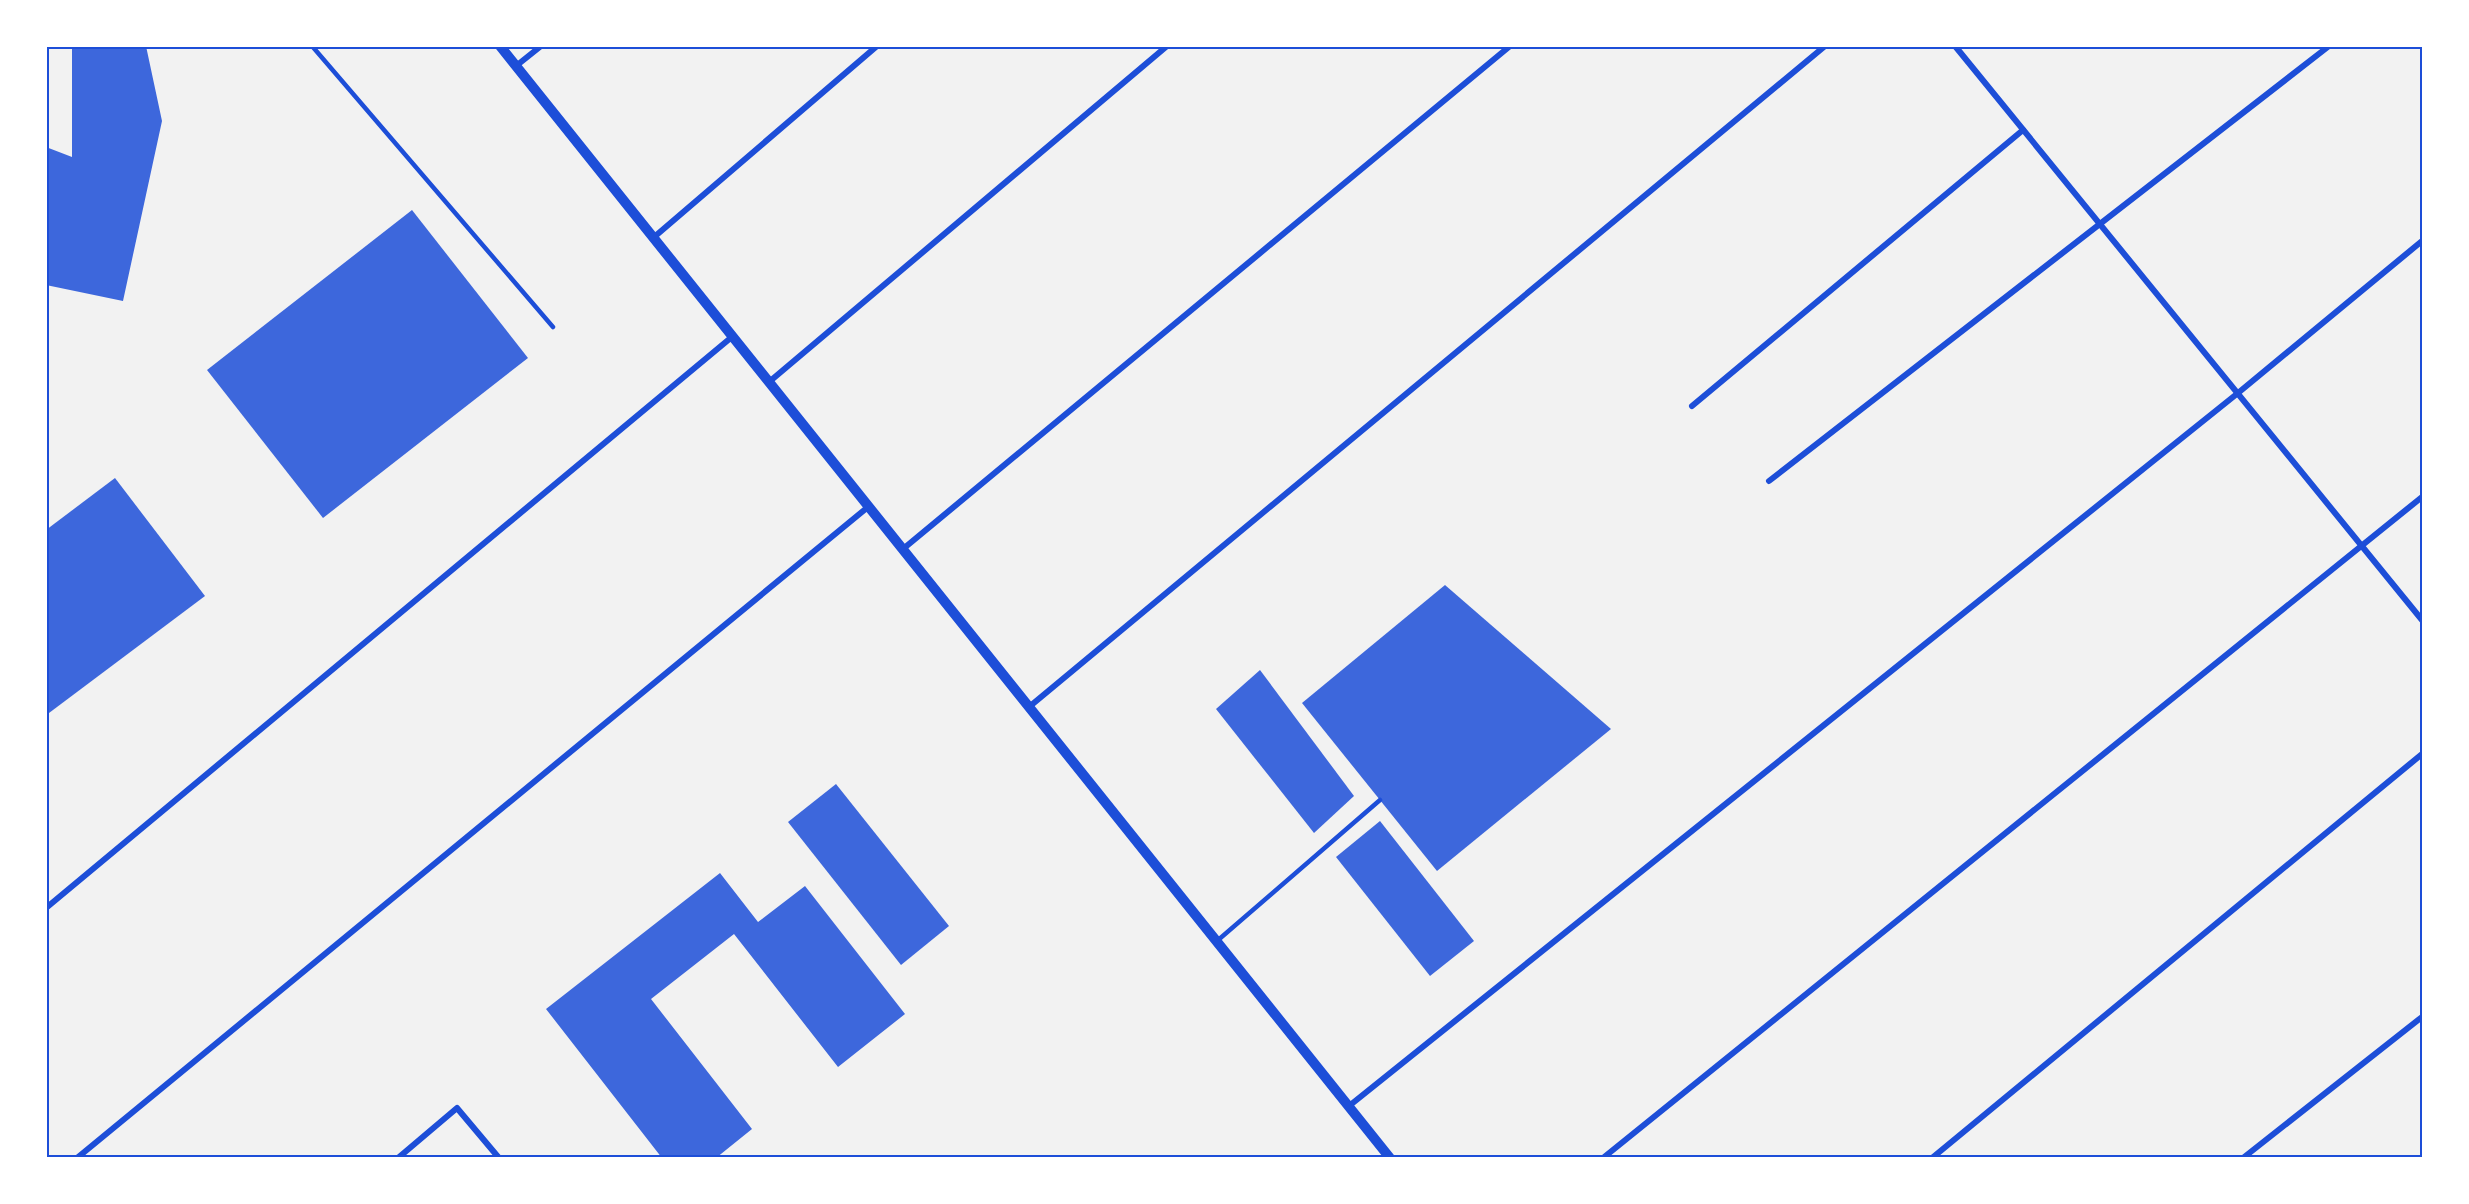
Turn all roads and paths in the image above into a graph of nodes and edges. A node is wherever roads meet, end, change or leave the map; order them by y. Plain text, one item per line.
1 (312, 46) edge
2 (500, 46) edge
3 (541, 46) edge
4 (877, 46) edge
5 (1167, 46) edge
6 (1510, 46) edge
7 (1825, 46) edge
8 (1955, 46) edge
9 (2329, 46) edge
10 (516, 66) junction
11 (2023, 130) junction
12 (2101, 226) junction
13 (653, 238) junction
14 (2422, 241) edge
15 (553, 327) dead end
16 (733, 336) junction
17 (769, 382) junction
18 (2238, 393) junction
19 (1692, 406) dead end
20 (1769, 481) dead end
21 (2422, 497) edge
22 (868, 507) junction
23 (2362, 546) junction
24 (903, 549) junction
25 (2422, 620) edge
26 (1029, 707) junction
27 (2422, 754) edge
28 (1380, 800) dead end
29 (46, 908) edge
30 (1217, 941) junction
31 (2422, 1017) edge
32 (1349, 1106) junction
33 (77, 1158) edge
34 (398, 1158) edge
35 (499, 1158) edge
36 (1390, 1158) edge
37 (1603, 1158) edge
38 (1932, 1158) edge
39 (2243, 1158) edge

1 - 15 lane
2 - 10 street
3 - 10 street
4 - 13 street
5 - 17 street
6 - 24 street
7 - 26 street
8 - 11 street
9 - 12 street
10 - 13 street
11 - 12 street
11 - 19 street
12 - 18 street
12 - 20 street
13 - 16 street
14 - 18 street
16 - 17 street
16 - 29 street
17 - 22 street
18 - 23 street
18 - 32 street
21 - 23 street
22 - 24 street
22 - 33 street
23 - 25 street
23 - 37 street
24 - 26 street
26 - 30 street
27 - 38 street
28 - 30 lane
30 - 32 street
31 - 39 street
32 - 36 street
34 - 35 street

